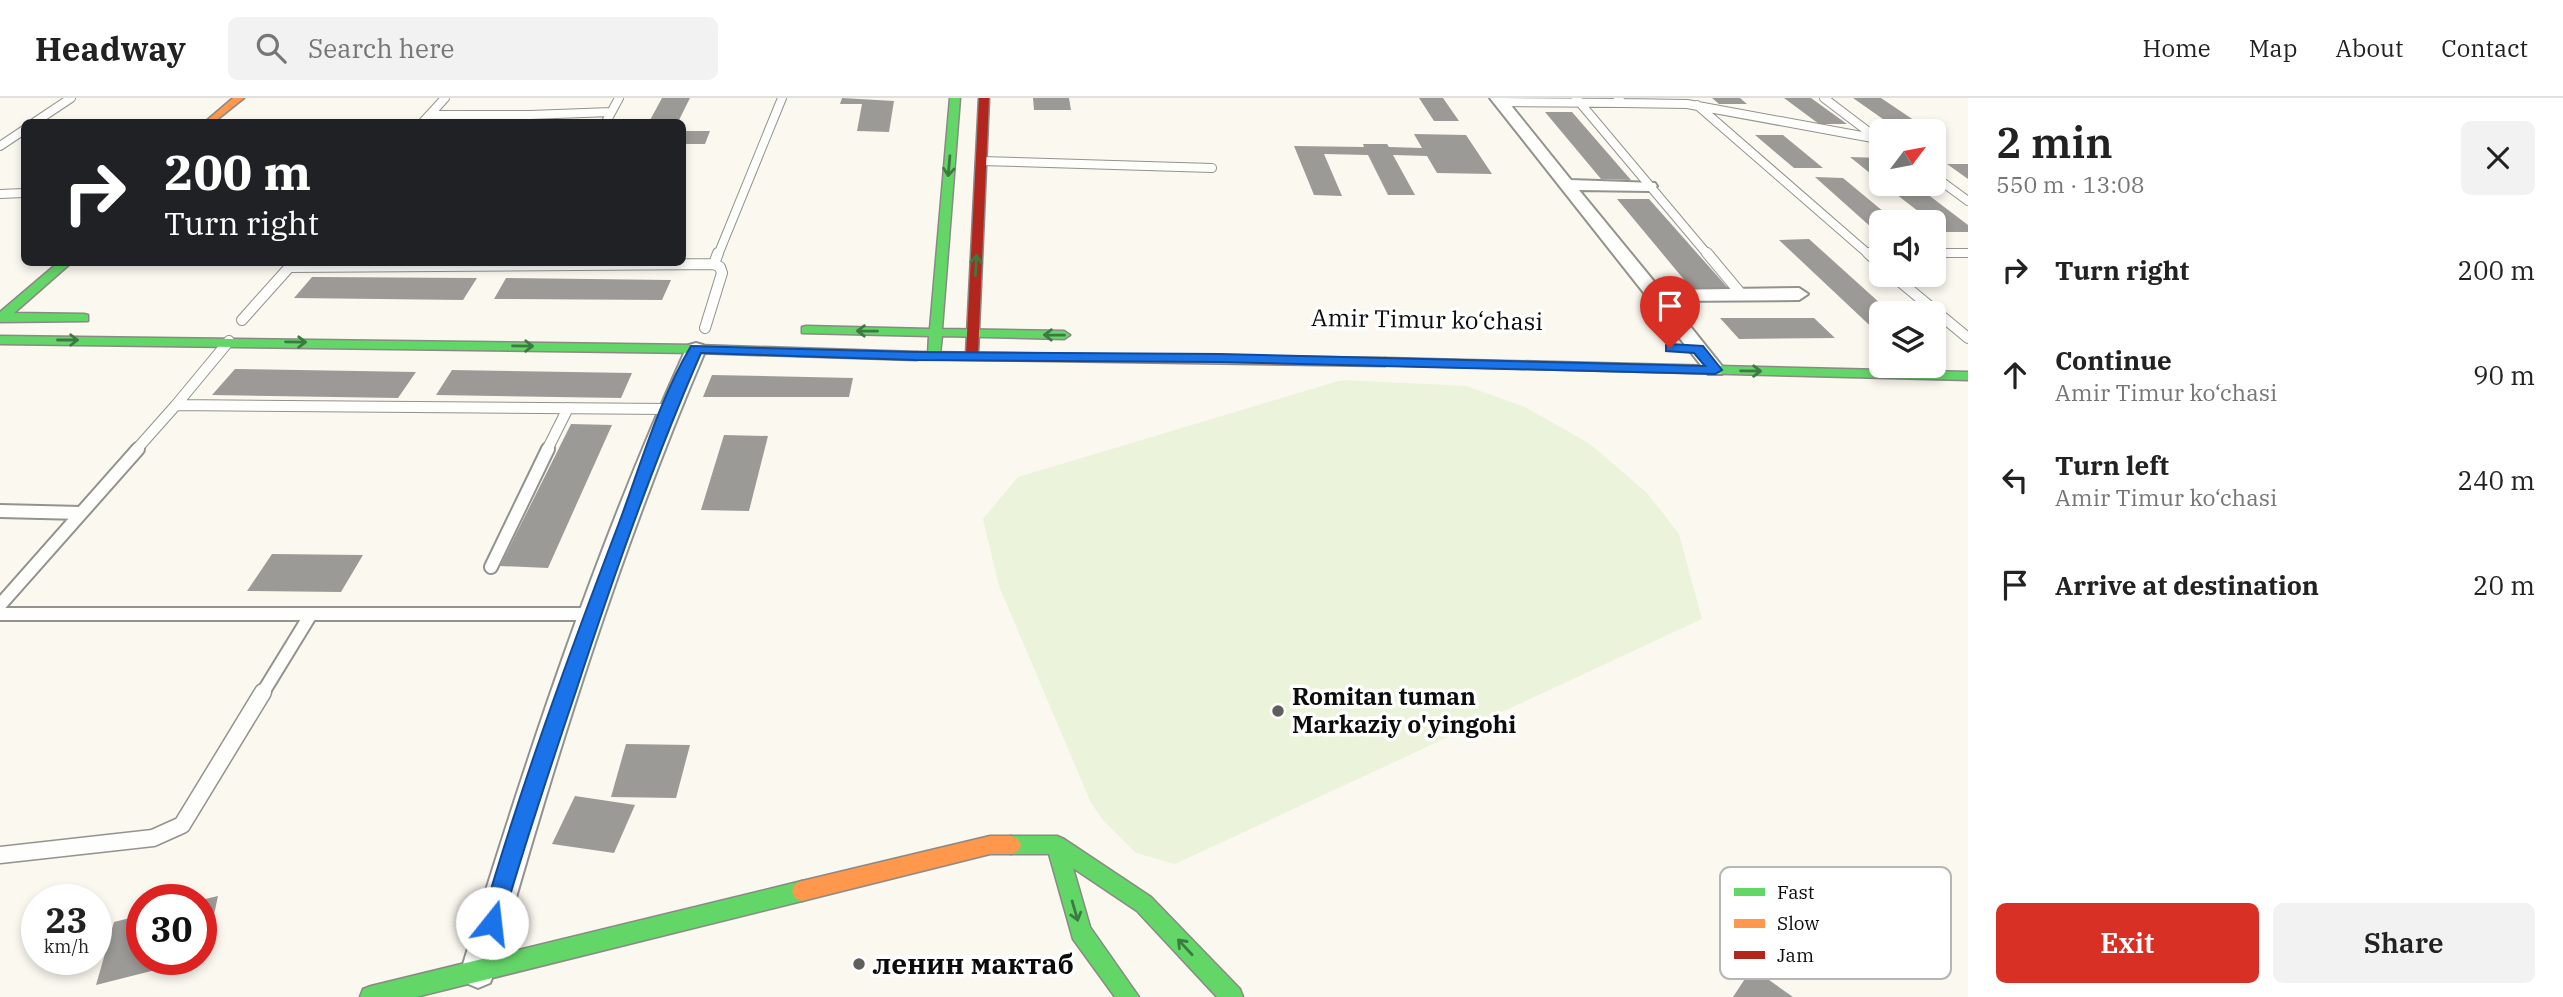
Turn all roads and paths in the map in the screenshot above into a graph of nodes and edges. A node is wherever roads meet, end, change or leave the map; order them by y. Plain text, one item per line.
1 (71, 98) edge
2 (445, 98) edge
3 (619, 98) edge
4 (782, 98) edge
5 (955, 98) edge
6 (984, 98) edge
7 (1824, 98) edge
8 (1498, 100) edge
9 (1578, 100) edge
10 (1620, 101) edge
11 (246, 102) edge
12 (1689, 102) edge
13 (611, 112) junction
14 (430, 115) junction
15 (40, 119) edge
16 (215, 119) edge
17 (235, 119) edge
18 (426, 119) edge
19 (527, 119) edge
20 (608, 119) edge
21 (21, 132) edge
22 (1869, 132) edge
23 (1869, 138) edge
24 (0, 146) edge
25 (981, 161) junction
26 (1212, 168) dead end
27 (1567, 185) junction
28 (1946, 185) edge
29 (1649, 186) junction
30 (21, 193) edge
31 (0, 194) edge
32 (1968, 201) edge
33 (1866, 252) junction
34 (1869, 252) edge
35 (1946, 253) edge
36 (1968, 253) edge
37 (1869, 255) edge
38 (686, 264) edge
39 (714, 264) junction
40 (62, 266) edge
41 (291, 266) edge
42 (1906, 287) edge
43 (1799, 294) dead end
44 (1742, 295) junction
45 (1656, 296) junction
46 (1, 317) edge
47 (96, 318) dead end
48 (235, 320) joint
49 (269, 320) dead end
50 (788, 330) dead end
51 (702, 333) junction
52 (935, 333) junction
53 (972, 333) junction
54 (1086, 336) dead end
55 (1968, 338) edge
56 (0, 340) edge
57 (229, 341) junction
58 (1670, 348) dead end
59 (1698, 349) junction
60 (1724, 349) dead end
61 (934, 356) junction
62 (972, 357) junction
63 (1715, 370) junction
64 (1968, 376) edge
65 (176, 405) junction
66 (568, 408) junction
67 (669, 409) junction
68 (0, 511) edge
69 (81, 513) junction
70 (491, 567) dead end
71 (0, 605) edge
72 (0, 614) edge
73 (311, 614) junction
74 (592, 614) junction
75 (1056, 845) junction
76 (0, 855) edge
77 (478, 971) junction
78 (371, 997) edge
79 (1128, 997) edge
80 (1232, 997) edge

1 - 15 lane
2 - 14 lane
3 - 13 lane
4 - 39 lane
5 -> 52 street
6 - 25 street
7 - 22 lane
8 - 9 lane
8 - 27 street
9 - 10 lane
9 - 29 lane
10 - 12 lane
11 - 16 street
11 - 17 street
12 - 23 lane
12 - 33 lane
13 - 19 lane
13 - 20 lane
14 - 18 lane
14 - 19 lane
21 - 24 lane
25 - 26 lane
53 -> 25 street
27 - 29 street
27 - 45 street
28 - 32 lane
29 - 44 lane
30 - 31 lane
33 - 34 lane
33 - 37 lane
35 - 36 lane
38 - 39 lane
39 - 51 lane
40 - 46 street
41 - 48 lane
42 - 55 lane
43 - 44 street
44 - 45 street
45 - 59 street
46 - 47 street
48 - 49 street
52 -> 50 street
57 -> 51 street, Amir Timur ko‘chasi
51 - 61 street, Amir Timur ko‘chasi
51 - 67 street
52 - 53 street
52 - 61 street
54 -> 53 street
53 - 62 street
56 -> 57 street, Amir Timur ko‘chasi
57 - 65 lane
58 - 59 street
59 - 60 street
59 - 63 street
61 - 62 street, Amir Timur ko‘chasi
62 - 63 street, Amir Timur ko‘chasi
63 -> 64 street, Amir Timur ko‘chasi
65 - 66 lane
65 - 69 lane
66 - 67 lane
66 - 70 lane
67 - 74 street
68 - 69 lane
69 - 71 lane
72 - 73 lane
73 - 74 lane
73 - 76 lane
74 - 77 street
75 - 77 street
75 -> 79 street
80 -> 75 street
77 - 78 street

